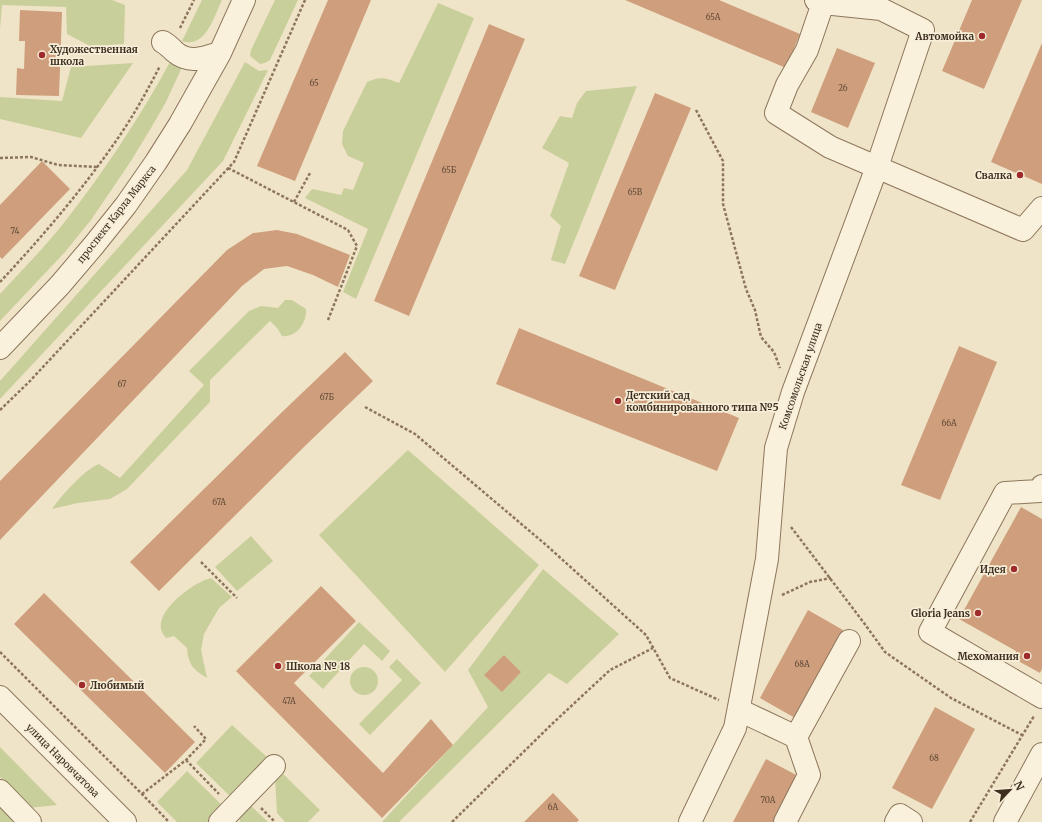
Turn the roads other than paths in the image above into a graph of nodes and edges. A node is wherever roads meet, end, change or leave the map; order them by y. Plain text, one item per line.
1 (244, 0) edge
2 (822, 1) edge
3 (167, 44) road end
4 (220, 53) junction
5 (877, 167) junction
6 (1042, 208) edge
7 (0, 348) edge
8 (1042, 486) edge
9 (849, 641) dead end
10 (0, 698) edge
11 (1039, 706) edge
12 (739, 710) junction
13 (796, 737) junction
14 (1042, 754) edge
15 (274, 766) dead end
16 (0, 791) edge
17 (226, 815) edge
18 (30, 822) edge
19 (125, 822) edge
20 (690, 822) edge
21 (785, 822) edge
22 (896, 822) edge
23 (911, 822) edge
24 (1005, 822) edge

1 - 4 street, проспект Карла Маркса
2 - 5 street
2 - 5 street, Комсомольская улица
3 - 4 street
4 - 7 street, проспект Карла Маркса
5 - 6 street
5 - 12 street, Комсомольская улица
8 - 11 street
9 - 13 street
10 - 19 street, улица Наровчатова
12 - 13 street
12 - 20 street, Комсомольская улица
13 - 21 street
14 - 24 street
15 - 17 street
16 - 18 street
22 - 23 street

